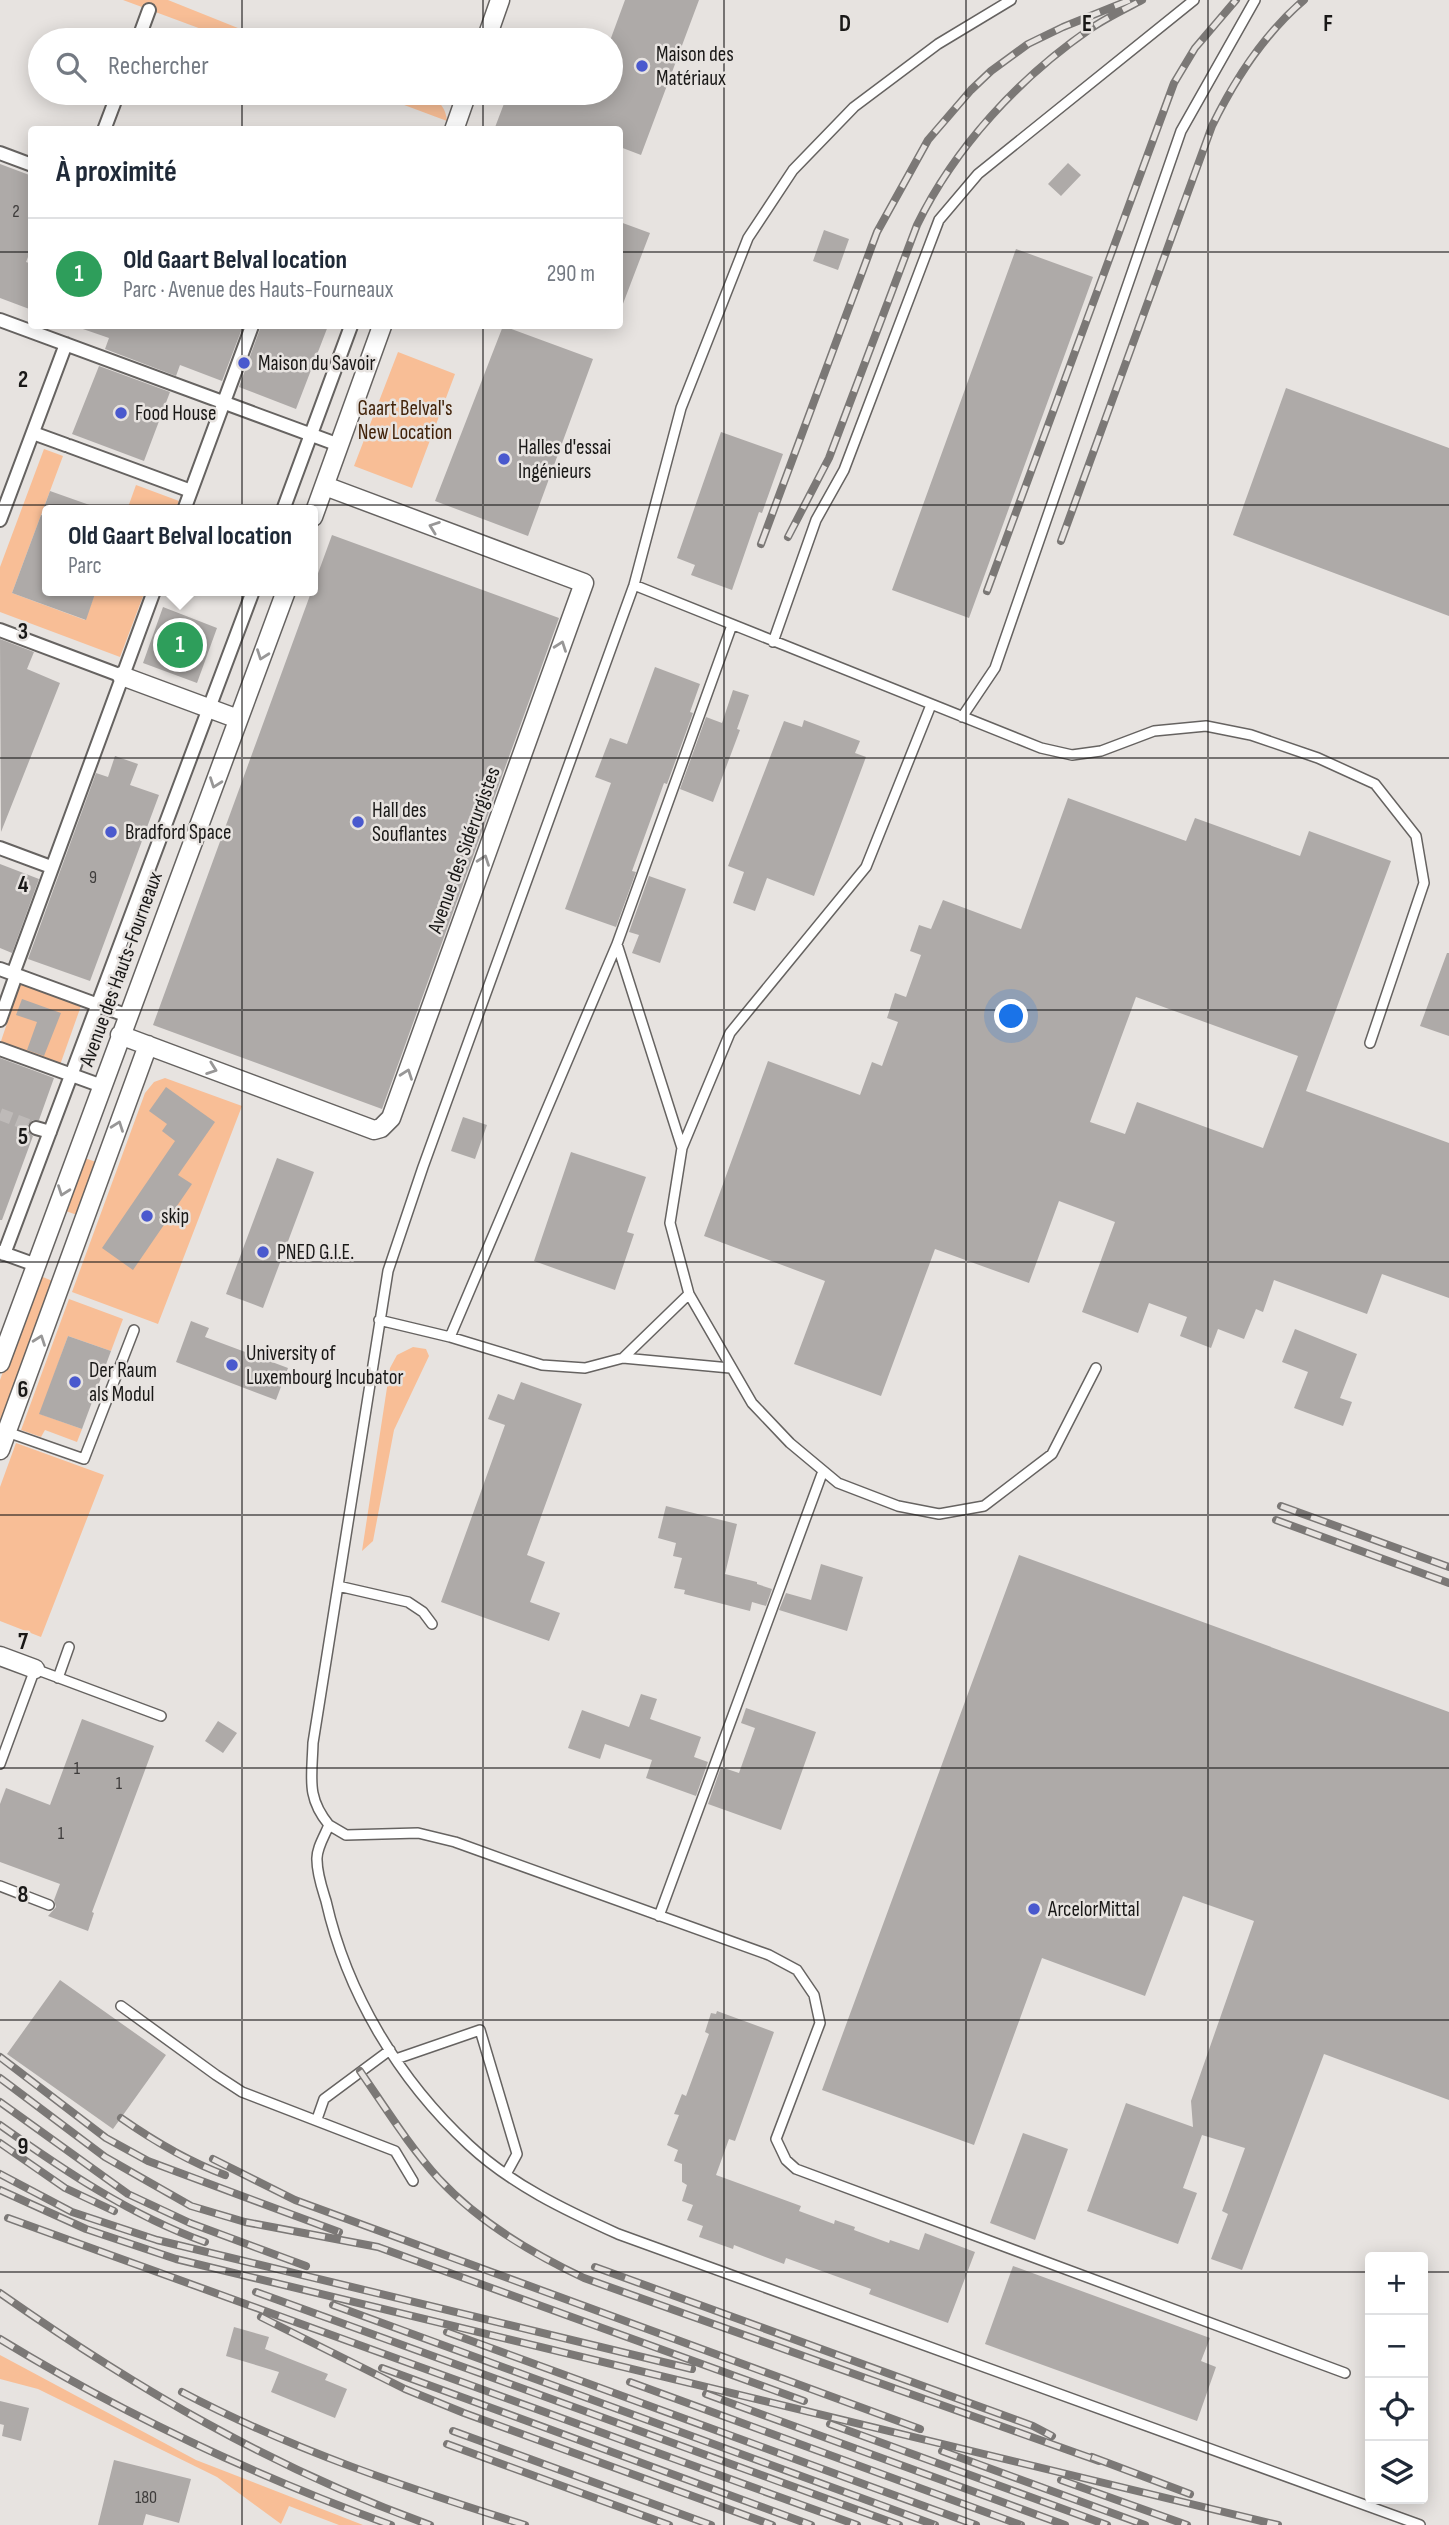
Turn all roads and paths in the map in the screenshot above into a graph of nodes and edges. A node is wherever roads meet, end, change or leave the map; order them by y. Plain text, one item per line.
1 (500, 0) edge
2 (1011, 0) edge
3 (1194, 0) edge
4 (1255, 0) edge
5 (149, 10) dead end
6 (142, 28) edge
7 (490, 28) edge
8 (113, 105) edge
9 (463, 105) edge
10 (106, 126) edge
11 (455, 126) edge
12 (0, 153) edge
13 (28, 164) edge
14 (0, 320) edge
15 (28, 327) edge
16 (34, 329) edge
17 (251, 329) edge
18 (350, 329) edge
19 (381, 329) edge
20 (66, 344) junction
21 (224, 402) junction
22 (33, 433) junction
23 (311, 435) junction
24 (339, 445) junction
25 (324, 486) junction
26 (191, 491) junction
27 (186, 505) edge
28 (285, 505) edge
29 (317, 505) edge
30 (0, 520) edge
31 (634, 585) junction
32 (152, 596) edge
33 (251, 596) edge
34 (284, 596) edge
35 (732, 625) junction
36 (0, 630) edge
37 (773, 642) junction
38 (122, 676) junction
39 (931, 705) junction
40 (209, 708) junction
41 (962, 717) junction
42 (238, 719) junction
43 (0, 848) edge
44 (51, 867) junction
45 (617, 944) junction
46 (0, 969) edge
47 (15, 974) junction
48 (98, 1004) junction
49 (128, 1016) junction
50 (0, 1020) edge
51 (120, 1035) junction
52 (1370, 1043) dead end
53 (148, 1045) junction
54 (0, 1049) edge
55 (71, 1074) junction
56 (102, 1086) junction
57 (36, 1128) tunnel mouth
58 (50, 1132) junction
59 (682, 1147) junction
60 (2, 1253) edge
61 (36, 1265) junction
62 (689, 1294) junction
63 (379, 1320) junction
64 (134, 1330) dead end
65 (450, 1337) junction
66 (623, 1358) junction
67 (0, 1363) edge
68 (730, 1368) junction
69 (1096, 1368) dead end
70 (7, 1432) junction
71 (0, 1450) edge
72 (823, 1471) junction
73 (338, 1586) junction
74 (432, 1624) dead end
75 (69, 1647) dead end
76 (0, 1657) edge
77 (35, 1669) junction
78 (58, 1678) junction
79 (161, 1716) dead end
80 (0, 1764) edge
81 (329, 1825) junction
82 (0, 1886) edge
83 (49, 1905) dead end
84 (659, 1916) junction
85 (121, 2006) dead end
86 (390, 2050) junction
87 (396, 2059) junction
88 (317, 2119) junction
89 (506, 2174) junction
90 (413, 2181) dead end
91 (1345, 2373) dead end
92 (1420, 2525) edge

1 - 7 street
2 - 31 lane
3 - 37 lane
4 - 41 lane
5 - 6 street
8 - 10 street
9 - 11 street
12 - 13 street
14 - 15 street
16 - 20 street
17 - 21 street
18 - 23 street
19 - 24 street
20 - 21 street
20 - 22 street
21 - 23 street
21 - 26 street
22 - 26 street
22 - 30 street
23 - 24 street
23 - 28 street
24 - 25 street
25 - 29 street
53 -> 25 street, Avenue des Sidérurgistes
26 - 27 street
31 - 35 lane
31 - 63 lane
32 - 38 street
33 - 40 street, Avenue des Hauts-Fourneaux
34 -> 42 street, Avenue des Hauts-Fourneaux
35 - 37 lane
35 - 45 lane
36 - 38 street
37 - 39 lane
38 - 40 street
38 - 44 street
39 - 41 lane
39 - 59 lane
40 - 42 street
40 - 48 street, Avenue des Hauts-Fourneaux
41 - 52 lane
42 -> 49 street, Avenue des Hauts-Fourneaux
43 - 44 street
44 - 47 street
45 - 59 lane
45 - 65 lane
46 - 47 street
47 - 48 street
47 - 50 street
48 - 49 street
48 - 55 street, Avenue des Hauts-Fourneaux
49 - 51 street, Avenue des Hauts-Fourneaux
51 - 53 street, Avenue des Sidérurgistes
51 - 56 street, Avenue des Hauts-Fourneaux
70 -> 53 street
54 - 55 street
55 - 56 street
55 - 58 street, Avenue des Hauts-Fourneaux
56 -> 61 street, Avenue des Hauts-Fourneaux
57 - 58 street
58 - 60 street, Avenue des Hauts-Fourneaux
59 - 62 lane
60 - 61 street
61 - 67 street, Avenue des Hauts-Fourneaux
62 - 66 lane
62 - 68 lane
63 - 65 lane
63 - 73 lane
64 - 70 lane
65 - 66 lane
66 - 68 lane
68 - 72 lane
69 - 72 lane
70 - 71 street
72 - 84 lane
73 - 74 lane
73 - 81 lane
75 - 78 lane
76 - 77 street
77 - 78 lane
77 - 80 lane
78 - 79 lane
81 - 84 lane
81 - 86 lane
82 - 83 lane
84 - 91 lane
85 - 88 lane
86 - 87 lane
86 - 88 lane
87 - 89 lane
87 - 89 lane
88 - 90 lane
89 - 92 lane

